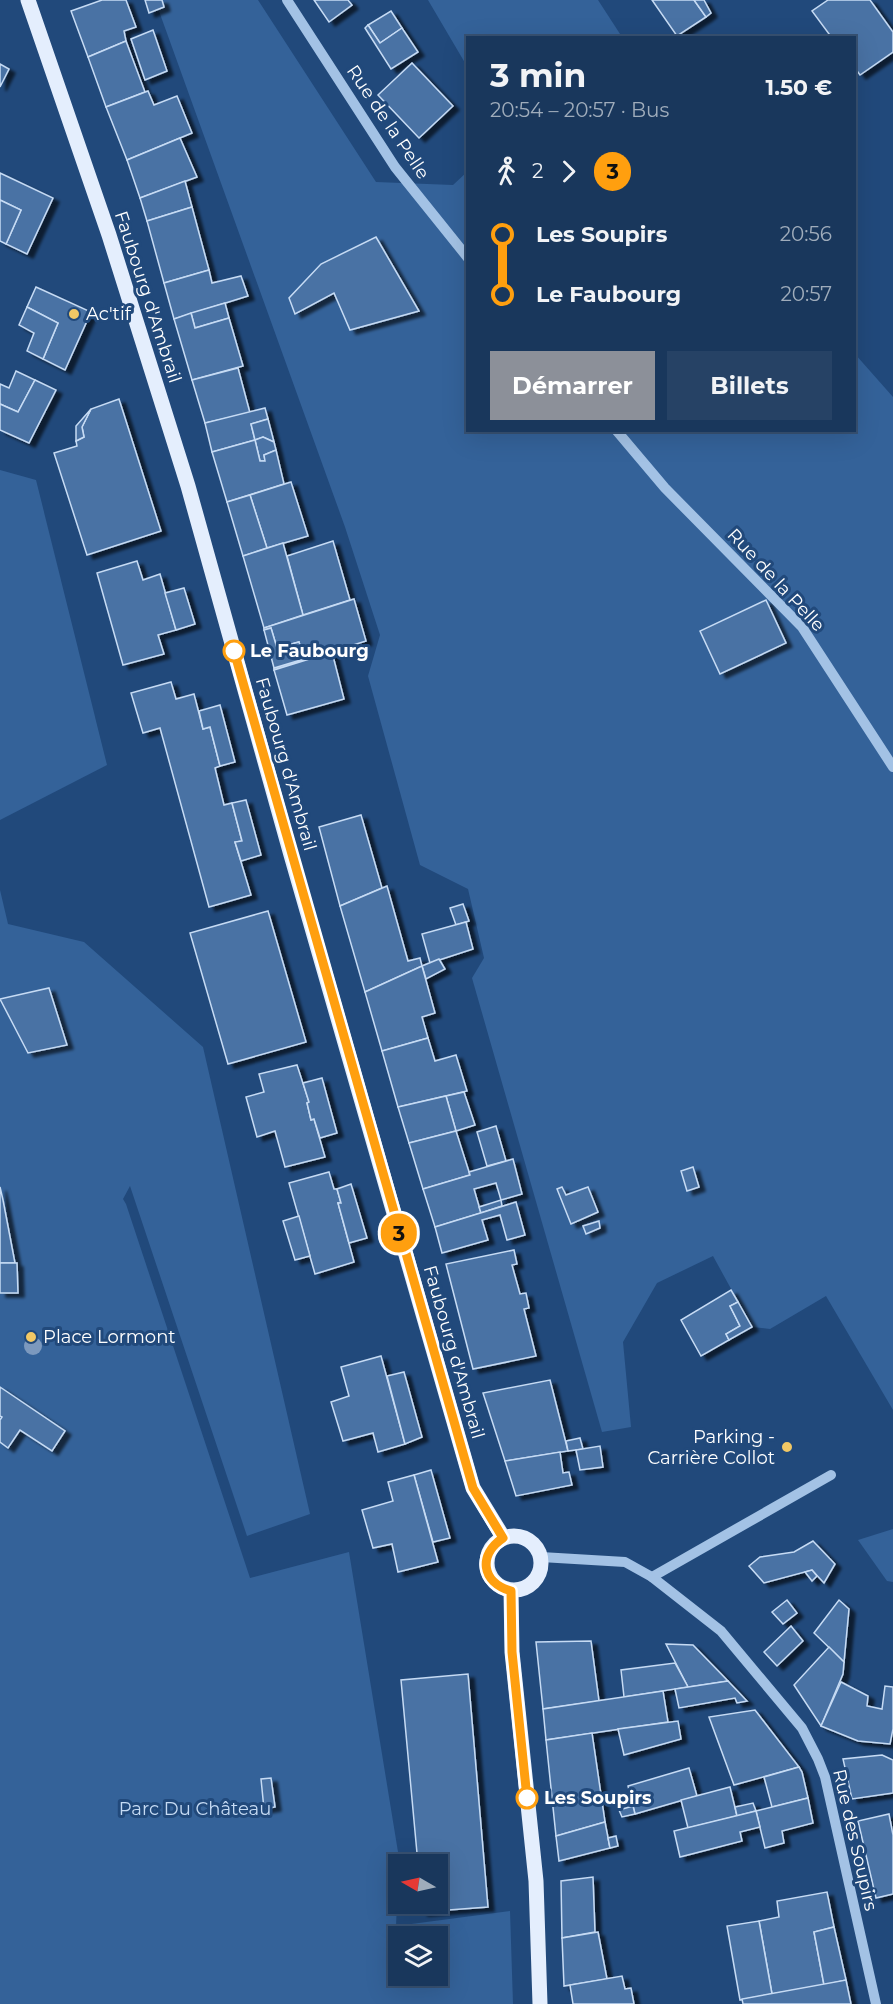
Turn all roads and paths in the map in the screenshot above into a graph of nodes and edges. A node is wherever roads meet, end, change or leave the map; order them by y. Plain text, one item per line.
1 (28, 0) edge
2 (287, 0) edge
3 (466, 256) edge
4 (618, 432) edge
5 (893, 767) edge
6 (831, 1475) dead end
7 (503, 1538) junction
8 (541, 1557) junction
9 (652, 1577) junction
10 (511, 1591) junction
11 (540, 2004) edge
12 (876, 2004) edge

1 - 7 main road, Faubourg d'Ambrail
2 - 3 street, Rue de la Pelle
4 - 5 street, Rue de la Pelle
6 - 9 street
7 - 8 main road
7 - 10 main road
8 - 9 street, Rue des Soupirs
8 - 10 main road
9 - 12 street, Rue des Soupirs
10 - 11 main road

